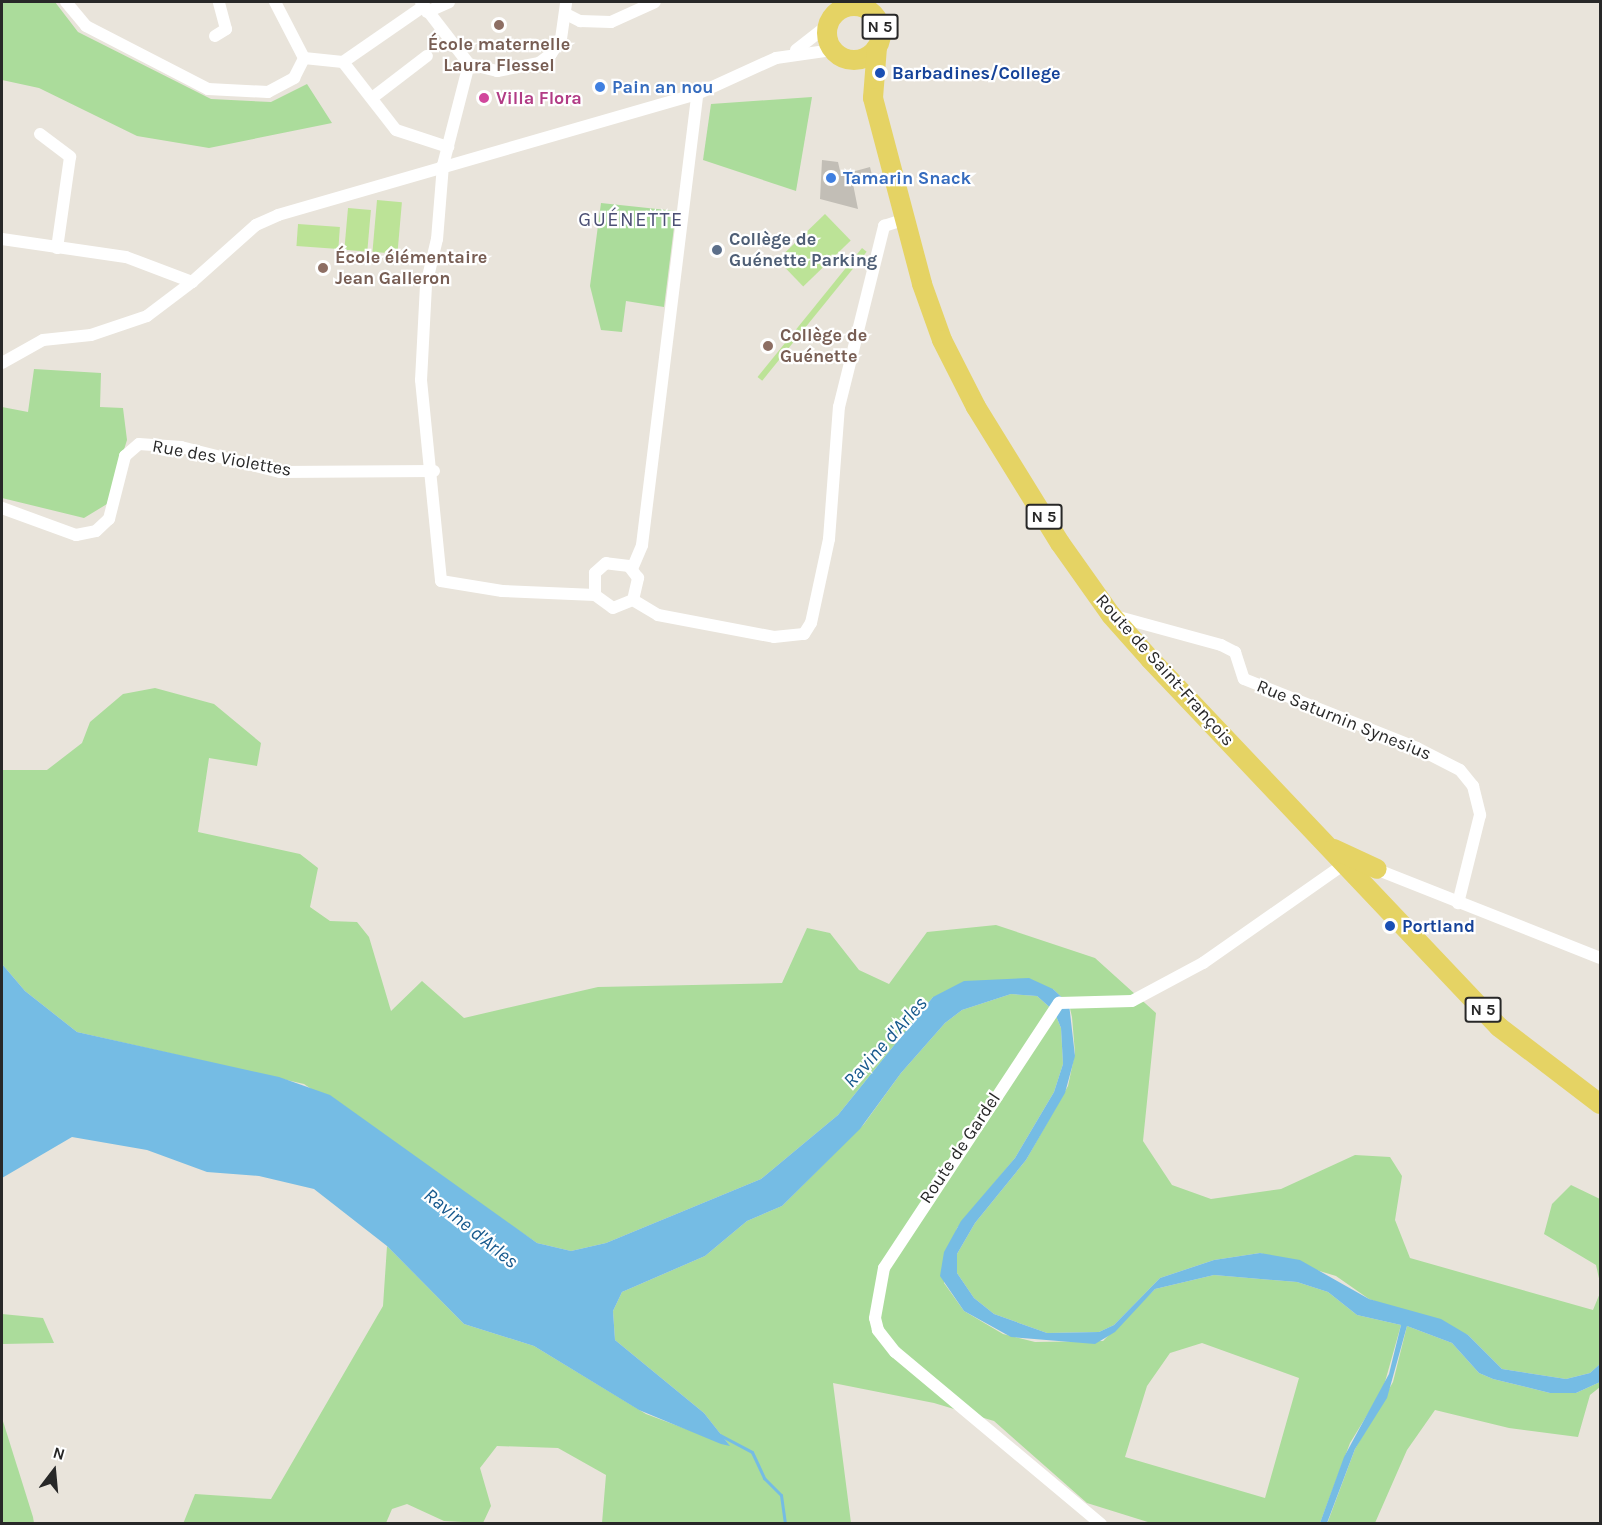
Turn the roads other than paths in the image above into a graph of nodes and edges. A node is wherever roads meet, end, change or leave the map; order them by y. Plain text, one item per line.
1 (66, 2) edge
2 (219, 2) edge
3 (275, 2) edge
4 (449, 2) edge
5 (655, 2) edge
6 (862, 5) edge
7 (424, 7) edge
8 (566, 8) edge
9 (835, 13) edge
10 (215, 36) dead end
11 (877, 47) junction
12 (789, 54) junction
13 (840, 55) junction
14 (427, 56) dead end
15 (304, 58) junction
16 (343, 62) junction
17 (469, 64) junction
18 (698, 94) junction
19 (372, 98) junction
20 (873, 98) junction
21 (40, 134) dead end
22 (448, 147) junction
23 (442, 165) junction
24 (905, 219) junction
25 (2, 239) edge
26 (57, 248) junction
27 (192, 282) junction
28 (2, 363) edge
29 (434, 471) junction
30 (2, 508) edge
31 (632, 569) junction
32 (594, 595) junction
33 (633, 600) junction
34 (1111, 615) junction
35 (1326, 846) junction
36 (1350, 872) junction
37 (1384, 873) junction
38 (1378, 900) junction
39 (1458, 903) junction
40 (1600, 958) edge
41 (1600, 1104) edge
42 (1101, 1524) edge

1 - 15 street
2 - 10 street
3 - 15 street
4 - 7 street
5 - 8 street
6 - 9 main road, N 5
6 - 11 main road, N 5
7 - 16 street
7 - 17 street
8 - 17 street
9 - 12 street
9 - 13 main road, N 5
11 - 13 main road, N 5
11 - 20 main road, Route de Saint-François / N 5
12 - 13 street
12 - 18 street
13 - 20 main road, Route de Saint-François / N 5
14 - 19 street
15 - 16 street
16 - 19 street
17 - 22 street
18 - 23 street
18 - 31 street
19 - 22 street
20 - 24 main road, Route de Saint-François / N 5
21 - 26 street
22 - 23 street
23 - 27 street
23 - 29 street
24 - 33 street
24 - 34 main road, Route de Saint-François / N 5
25 - 26 street
26 - 27 street
27 - 28 street
29 - 30 street, Rue des Violettes
29 - 32 street
31 - 32 street
31 - 33 street
32 - 33 street
34 - 35 main road, Route de Saint-François / N 5
34 - 39 street, Rue Saturnin Synesius
35 - 36 main road, Route de Saint-François / N 5
35 - 37 main road
36 - 37 street
36 - 38 main road, Route de Saint-François / N 5
36 - 42 street, Route de Gardel
37 - 38 main road
37 - 39 street
38 - 41 main road, Route de Saint-François / N 5
39 - 40 street

